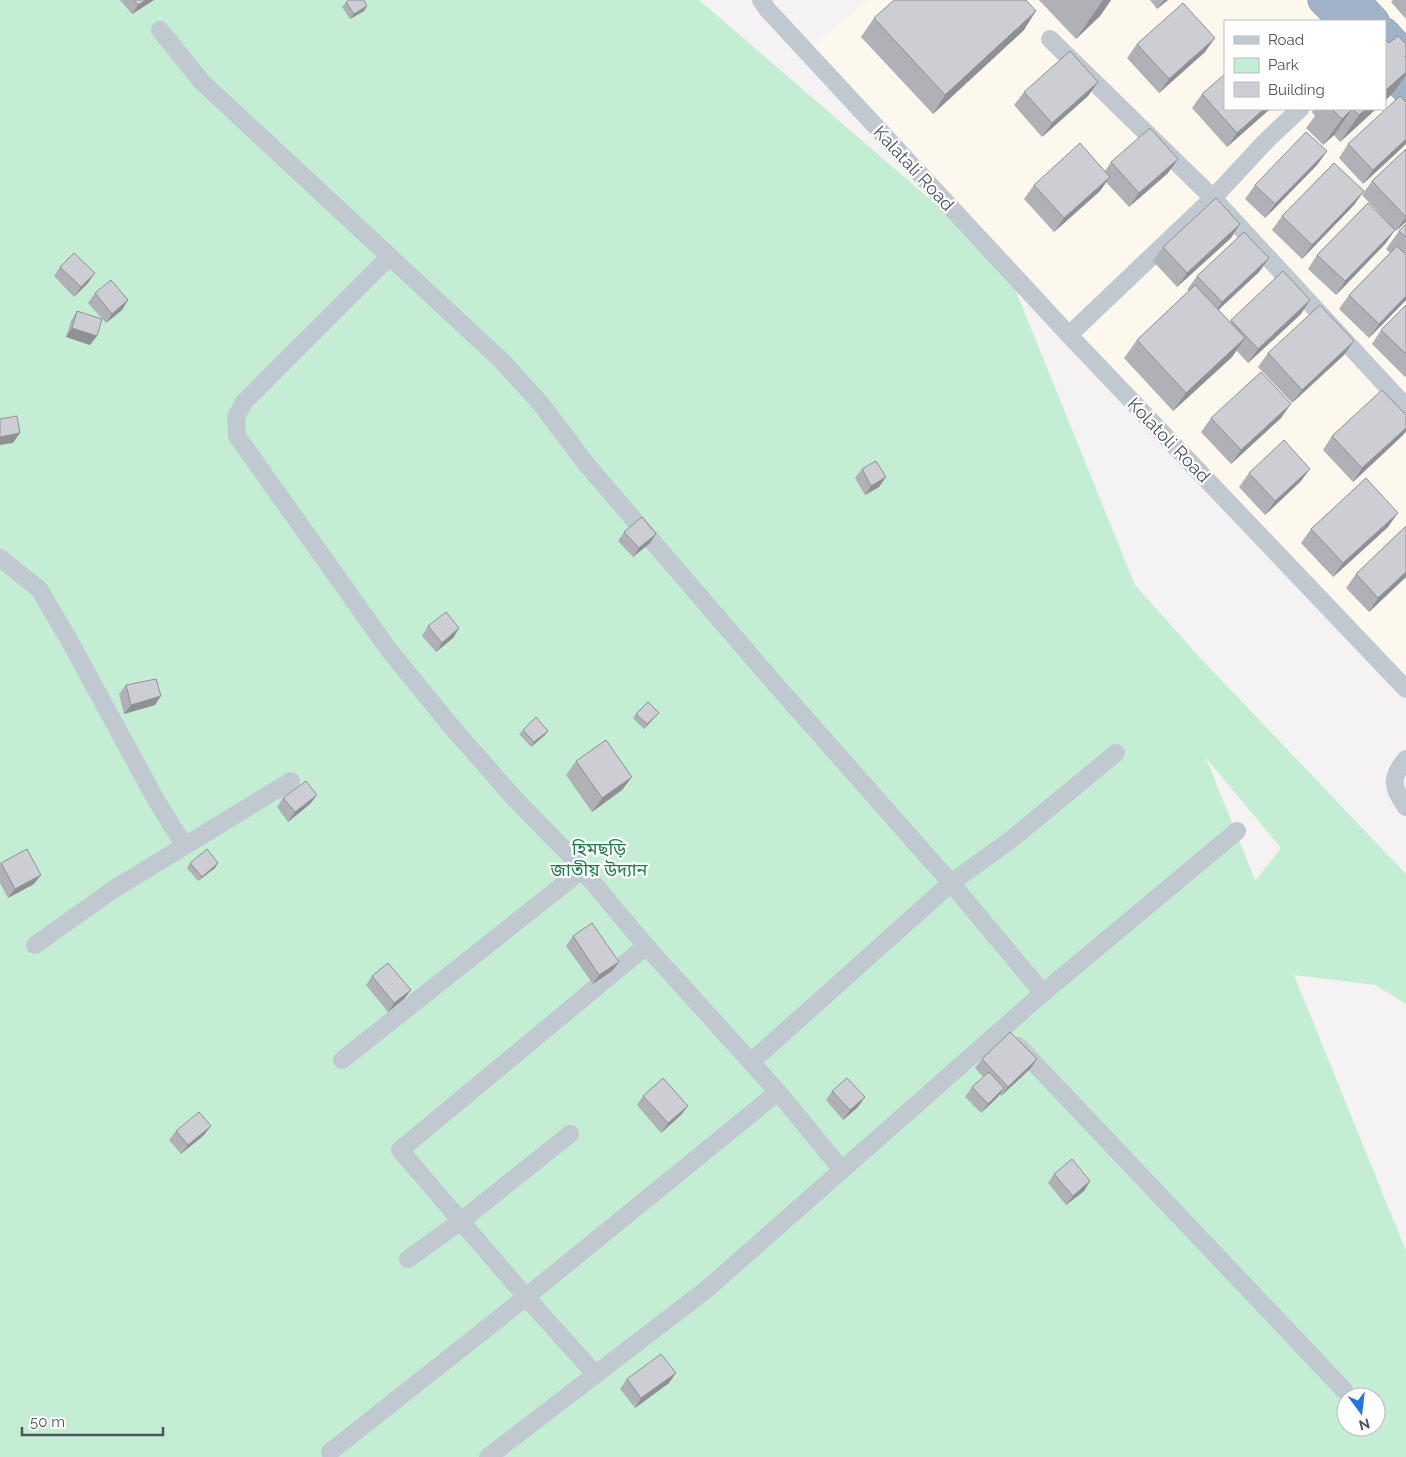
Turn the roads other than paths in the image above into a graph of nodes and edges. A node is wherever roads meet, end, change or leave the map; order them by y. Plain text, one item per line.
1 (761, 0) edge
2 (1322, 0) edge
3 (1355, 0) edge
4 (1341, 20) edge
5 (1374, 20) edge
6 (160, 30) dead end
7 (1386, 33) edge
8 (1050, 39) dead end
9 (1406, 55) edge
10 (1386, 69) edge
11 (1406, 90) edge
12 (1299, 110) edge
13 (1213, 198) junction
14 (390, 256) junction
15 (1069, 335) junction
16 (1406, 406) edge
17 (0, 558) edge
18 (1406, 689) edge
19 (1116, 753) dead end
20 (1406, 759) edge
21 (291, 781) dead end
22 (1406, 806) edge
23 (1237, 831) dead end
24 (184, 845) junction
25 (582, 870) junction
26 (951, 883) junction
27 (34, 945) dead end
28 (646, 946) junction
29 (1043, 992) junction
30 (1003, 1029) junction
31 (342, 1060) dead end
32 (750, 1062) junction
33 (778, 1092) junction
34 (570, 1134) dead end
35 (842, 1170) junction
36 (461, 1221) junction
37 (408, 1259) dead end
38 (526, 1297) junction
39 (596, 1375) junction
40 (1341, 1387) edge
41 (330, 1452) dead end
42 (488, 1457) edge

1 - 15 street, Kalatali Road
2 - 4 highway
3 - 5 highway
6 - 14 street
7 - 9 highway
8 - 13 street
10 - 11 highway
12 - 13 street
13 - 15 street
13 - 16 street
14 - 25 street
14 - 26 street
15 - 18 street, Kolatoli Road
17 - 24 street
19 - 26 street
20 - 22 street
21 - 24 street
23 - 29 street
24 - 27 street
25 - 28 street
25 - 31 street
26 - 29 street
26 - 32 street
28 - 32 street
28 - 36 street
29 - 30 street
30 - 35 street
30 - 40 street
32 - 33 street
33 - 35 street
33 - 38 street
34 - 36 street
35 - 39 street
36 - 37 street
36 - 38 street
38 - 39 street
38 - 41 street
39 - 42 street

